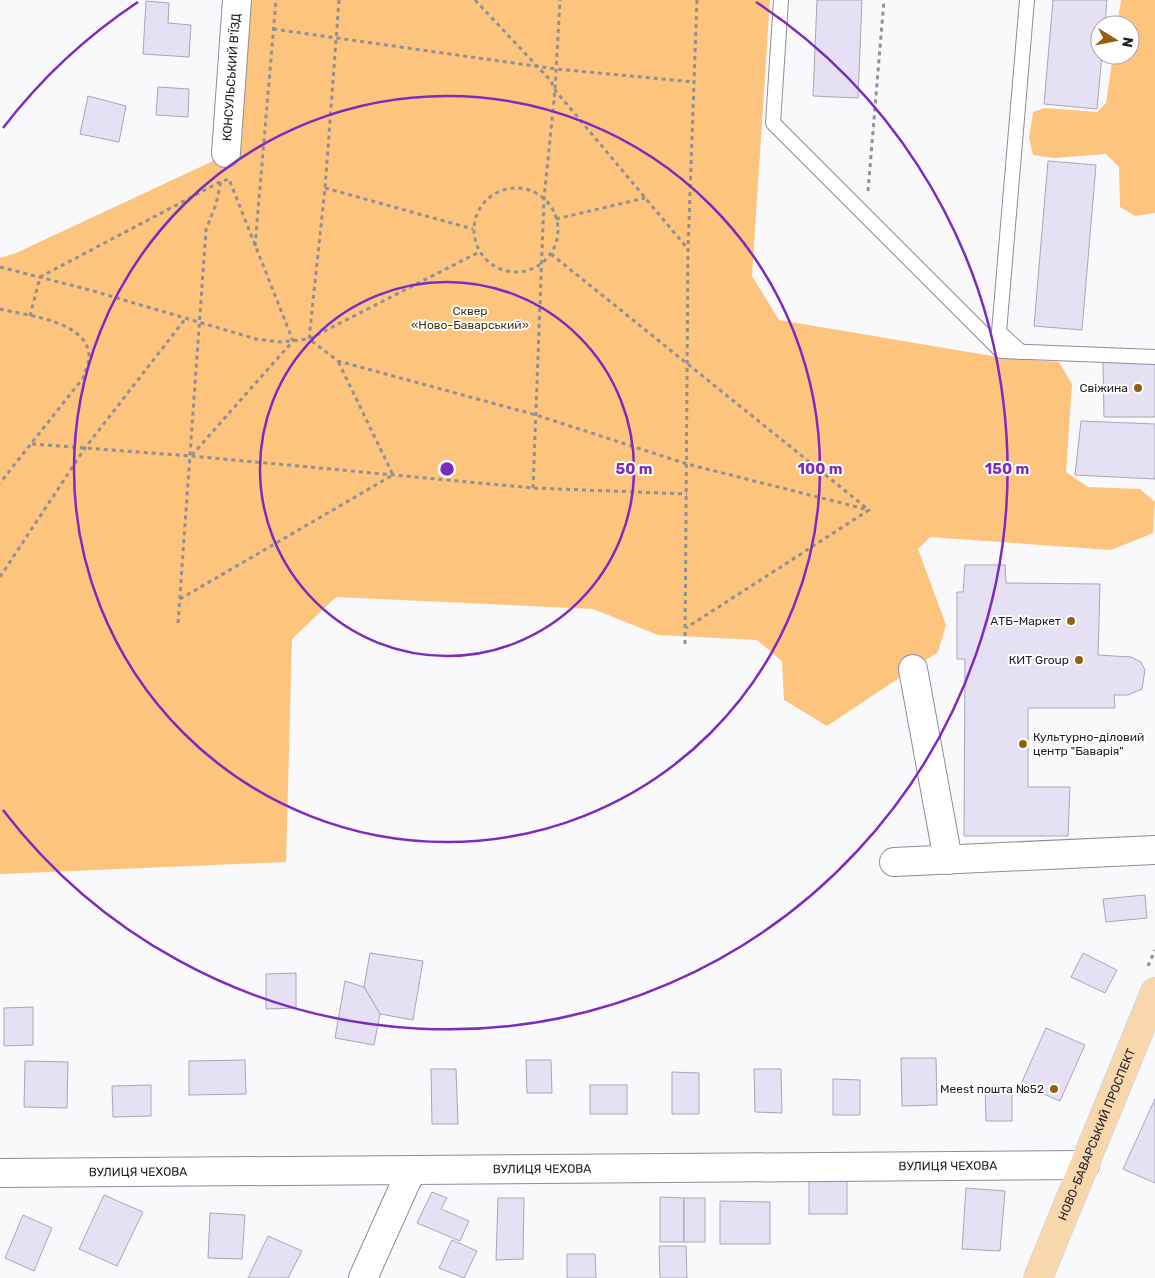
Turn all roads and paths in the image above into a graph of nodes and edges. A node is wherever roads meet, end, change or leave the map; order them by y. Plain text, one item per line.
1 (237, 0) edge
2 (276, 0) edge
3 (339, 0) edge
4 (475, 0) edge
5 (560, 0) edge
6 (697, 0) edge
7 (781, 0) edge
8 (884, 0) edge
9 (1027, 0) edge
10 (273, 29) junction
11 (336, 38) junction
12 (538, 67) junction
13 (556, 69) junction
14 (694, 82) junction
15 (555, 90) junction
16 (226, 153) joint
17 (220, 182) junction
18 (325, 188) junction
19 (645, 198) junction
20 (544, 199) junction
21 (866, 216) junction
22 (556, 219) junction
23 (473, 229) junction
24 (255, 246) junction
25 (688, 249) junction
26 (479, 252) junction
27 (551, 254) junction
28 (542, 263) junction
29 (0, 267) edge
30 (40, 277) junction
31 (0, 309) edge
32 (30, 316) junction
33 (186, 317) junction
34 (200, 321) junction
35 (309, 339) junction
36 (293, 341) junction
37 (1021, 352) junction
38 (1155, 357) edge
39 (338, 361) junction
40 (687, 362) junction
41 (536, 415) junction
42 (32, 444) junction
43 (85, 448) junction
44 (191, 456) junction
45 (687, 464) junction
46 (393, 475) junction
47 (0, 483) edge
48 (533, 488) junction
49 (687, 494) junction
50 (869, 510) junction
51 (0, 577) edge
52 (180, 599) junction
53 (178, 623) dead end
54 (686, 628) junction
55 (686, 644) dead end
56 (913, 669) dead end
57 (1155, 850) edge
58 (948, 860) junction
59 (894, 862) dead end
60 (1155, 992) edge
61 (1085, 1165) junction
62 (411, 1171) junction
63 (0, 1173) edge
64 (363, 1278) edge
65 (1038, 1278) edge

1 - 16 street, КОНСУЛЬСЬКИЙ В'ЇЗД
2 - 10 path
3 - 11 path
4 - 12 path
5 - 13 path
6 - 14 path
7 - 21 lane
8 - 21 path
9 - 37 lane
10 - 11 path
10 - 24 path
11 - 12 path
11 - 18 path
12 - 13 path
12 - 15 path
13 - 14 path
13 - 15 path
14 - 25 path
15 - 19 path
15 - 20 path
16 - 17 path
17 - 24 path
17 - 30 path
17 - 34 path
18 - 23 path
18 - 35 path
19 - 22 path
19 - 25 path
20 - 22 path
20 - 23 path
20 - 28 path
21 - 37 lane
22 - 27 path
23 - 26 path
24 - 36 path
25 - 40 path
26 - 28 path
26 - 35 path
27 - 28 path
27 - 40 path
28 - 41 path
29 - 30 path
30 - 32 path
30 - 33 path
31 - 32 path
32 - 42 path
33 - 34 path
33 - 43 path
34 - 36 path
34 - 44 path
35 - 36 path
35 - 39 path
36 - 44 path
37 - 38 lane
39 - 41 path
39 - 46 path
40 - 45 path
40 - 50 path
41 - 45 path
41 - 48 path
42 - 43 path
42 - 47 path
43 - 44 path
43 - 51 path
44 - 46 path
44 - 52 path
45 - 49 path
45 - 50 path
46 - 48 path
46 - 52 path
48 - 49 path
49 - 54 path
50 - 54 path
52 - 53 path
54 - 55 path
56 - 58 street
57 - 58 street
58 - 59 street
60 - 61 main road, НОВО-БАВАРСЬКИЙ ПРОСПЕКТ
61 - 62 street, ВУЛИЦЯ ЧЕХОВА
61 - 65 main road, НОВО-БАВАРСЬКИЙ ПРОСПЕКТ
62 - 63 street, ВУЛИЦЯ ЧЕХОВА
62 - 64 street

